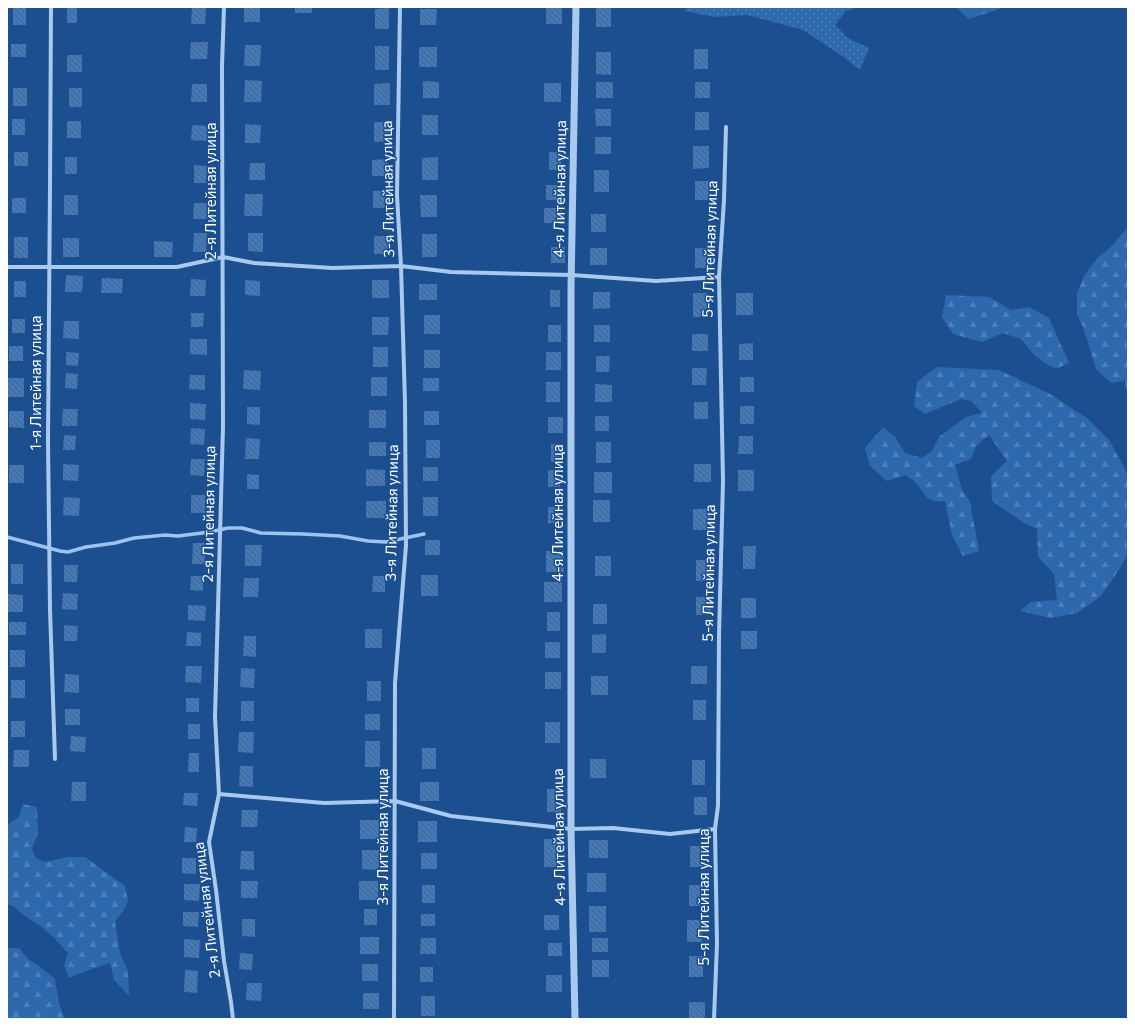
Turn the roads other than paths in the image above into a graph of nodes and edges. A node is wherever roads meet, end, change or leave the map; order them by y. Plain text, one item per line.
1 (51, 7) edge
2 (224, 7) edge
3 (400, 7) edge
4 (576, 7) edge
5 (726, 127) dead end
6 (223, 257) junction
7 (401, 266) junction
8 (7, 267) edge
9 (50, 267) junction
10 (572, 275) junction
11 (719, 277) junction
12 (56, 759) dead end
13 (219, 794) junction
14 (395, 801) junction
15 (570, 828) junction
16 (715, 829) junction
17 (233, 1019) edge
18 (394, 1019) edge
19 (575, 1019) edge
20 (714, 1019) edge

1 - 9 street, 1-я Литейная улица
2 - 6 street, 2-я Литейная улица
3 - 7 street, 3-я Литейная улица
4 - 10 street, 4-я Литейная улица
5 - 11 street, 5-я Литейная улица
6 - 7 street
6 - 9 street
6 - 13 street, 2-я Литейная улица
7 - 10 street
7 - 14 street, 3-я Литейная улица
8 - 9 street
9 - 12 street, 1-я Литейная улица
10 - 11 street
10 - 15 street, 4-я Литейная улица
11 - 16 street, 5-я Литейная улица
13 - 14 street
13 - 17 street, 2-я Литейная улица
14 - 15 street
14 - 18 street, 3-я Литейная улица
15 - 16 street
15 - 19 street, 4-я Литейная улица
16 - 20 street, 5-я Литейная улица

